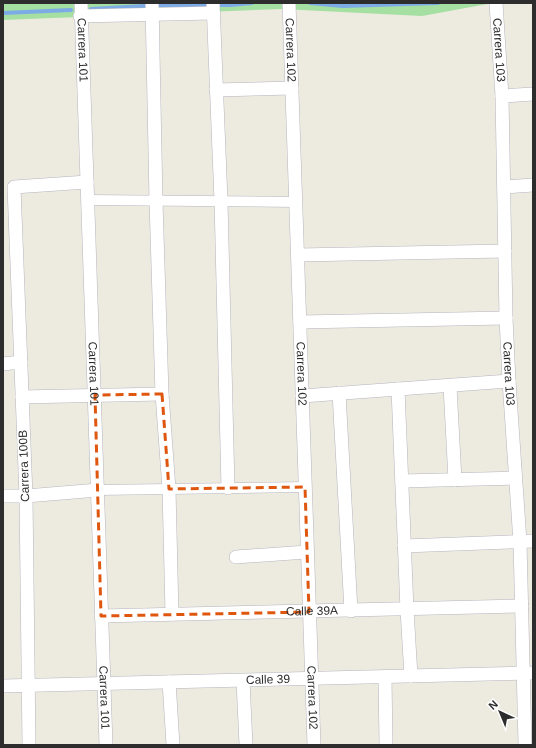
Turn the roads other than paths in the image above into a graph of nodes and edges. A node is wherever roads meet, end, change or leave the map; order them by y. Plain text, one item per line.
1 (496, 3) edge
2 (289, 6) edge
3 (213, 9) edge
4 (80, 10) edge
5 (152, 10) edge
6 (292, 88) junction
7 (216, 90) junction
8 (533, 94) edge
9 (502, 96) junction
10 (87, 182) junction
11 (533, 185) edge
12 (504, 187) junction
13 (88, 200) junction
14 (156, 201) junction
15 (221, 201) junction
16 (296, 202) junction
17 (10, 242) edge
18 (505, 251) junction
19 (298, 255) junction
20 (506, 318) junction
21 (300, 322) junction
22 (20, 362) junction
23 (3, 364) edge
24 (509, 381) junction
25 (450, 386) junction
26 (398, 389) junction
27 (339, 393) junction
28 (162, 394) junction
29 (95, 395) junction
30 (302, 396) junction
31 (22, 397) junction
32 (516, 478) junction
33 (455, 480) junction
34 (402, 481) junction
35 (305, 487) junction
36 (228, 488) junction
37 (169, 489) junction
38 (98, 490) junction
39 (3, 496) edge
40 (26, 496) junction
41 (533, 541) edge
42 (520, 542) junction
43 (404, 546) junction
44 (307, 552) junction
45 (236, 557) dead end
46 (522, 606) junction
47 (407, 610) junction
48 (350, 611) junction
49 (309, 612) junction
50 (172, 614) junction
51 (101, 616) junction
52 (528, 674) edge
53 (411, 676) junction
54 (385, 677) junction
55 (312, 679) junction
56 (243, 681) junction
57 (169, 682) junction
58 (104, 684) junction
59 (28, 685) junction
60 (3, 686) edge
61 (29, 745) edge
62 (106, 745) edge
63 (173, 745) edge
64 (246, 745) edge
65 (314, 745) edge
66 (386, 745) edge
67 (525, 745) edge

1 - 9 street, Carrera 103
2 - 6 street, Carrera 102
3 - 5 street
3 - 7 street
4 - 5 street
4 - 10 street, Carrera 101
5 - 14 street
6 - 7 street
6 - 16 street, Carrera 102
7 - 15 street
8 - 9 street
9 - 12 street, Carrera 103
10 - 13 street, Carrera 101
10 - 17 street, Carrera 100B
11 - 12 street
12 - 18 street, Carrera 103
13 - 14 street
13 - 29 street, Carrera 101
14 - 15 street
14 - 28 street
15 - 16 street
15 - 36 street
16 - 19 street, Carrera 102
17 - 22 street, Carrera 100B
18 - 19 street
18 - 20 street, Carrera 103
19 - 21 street, Carrera 102
20 - 21 street
20 - 24 street, Carrera 103
21 - 30 street, Carrera 102
22 - 23 street
22 - 31 street, Carrera 100B
24 - 25 street
24 - 32 street, Carrera 103
25 - 26 street
25 - 33 street
26 - 27 street
26 - 34 street
27 - 30 street
27 - 48 street
28 - 29 street
28 - 37 street
29 - 31 street
29 - 38 street, Carrera 101
30 - 35 street, Carrera 102
31 - 40 street, Carrera 100B
32 - 33 street
32 - 42 street, Carrera 103
33 - 34 street
34 - 43 street
35 - 36 street
35 - 44 street, Carrera 102
36 - 37 street
37 - 38 street
37 - 50 street
38 - 40 street
38 - 51 street, Carrera 101
39 - 40 street
40 - 59 street, Carrera 100B
41 - 42 street
42 - 43 street
42 - 46 street, Carrera 103
43 - 47 street
44 - 45 street
44 - 49 street, Carrera 102
46 - 47 street, Calle 39A
46 - 52 street, Carrera 103
47 - 48 street, Calle 39A
47 - 53 street
48 - 49 street, Calle 39A
49 - 50 street, Calle 39A
49 - 55 street, Carrera 102
50 - 51 street, Calle 39A
51 - 58 street, Carrera 101
52 - 53 street, Calle 39
52 - 67 street, Carrera 103
53 - 54 street, Calle 39
54 - 55 street, Calle 39
54 - 66 street
55 - 56 street, Calle 39
55 - 65 street, Carrera 102
56 - 57 street, Calle 39
56 - 64 street
57 - 58 street, Calle 39
57 - 63 street
58 - 59 street, Calle 39
58 - 62 street, Carrera 101
59 - 60 street, Calle 39
59 - 61 street, Carrera 100B

